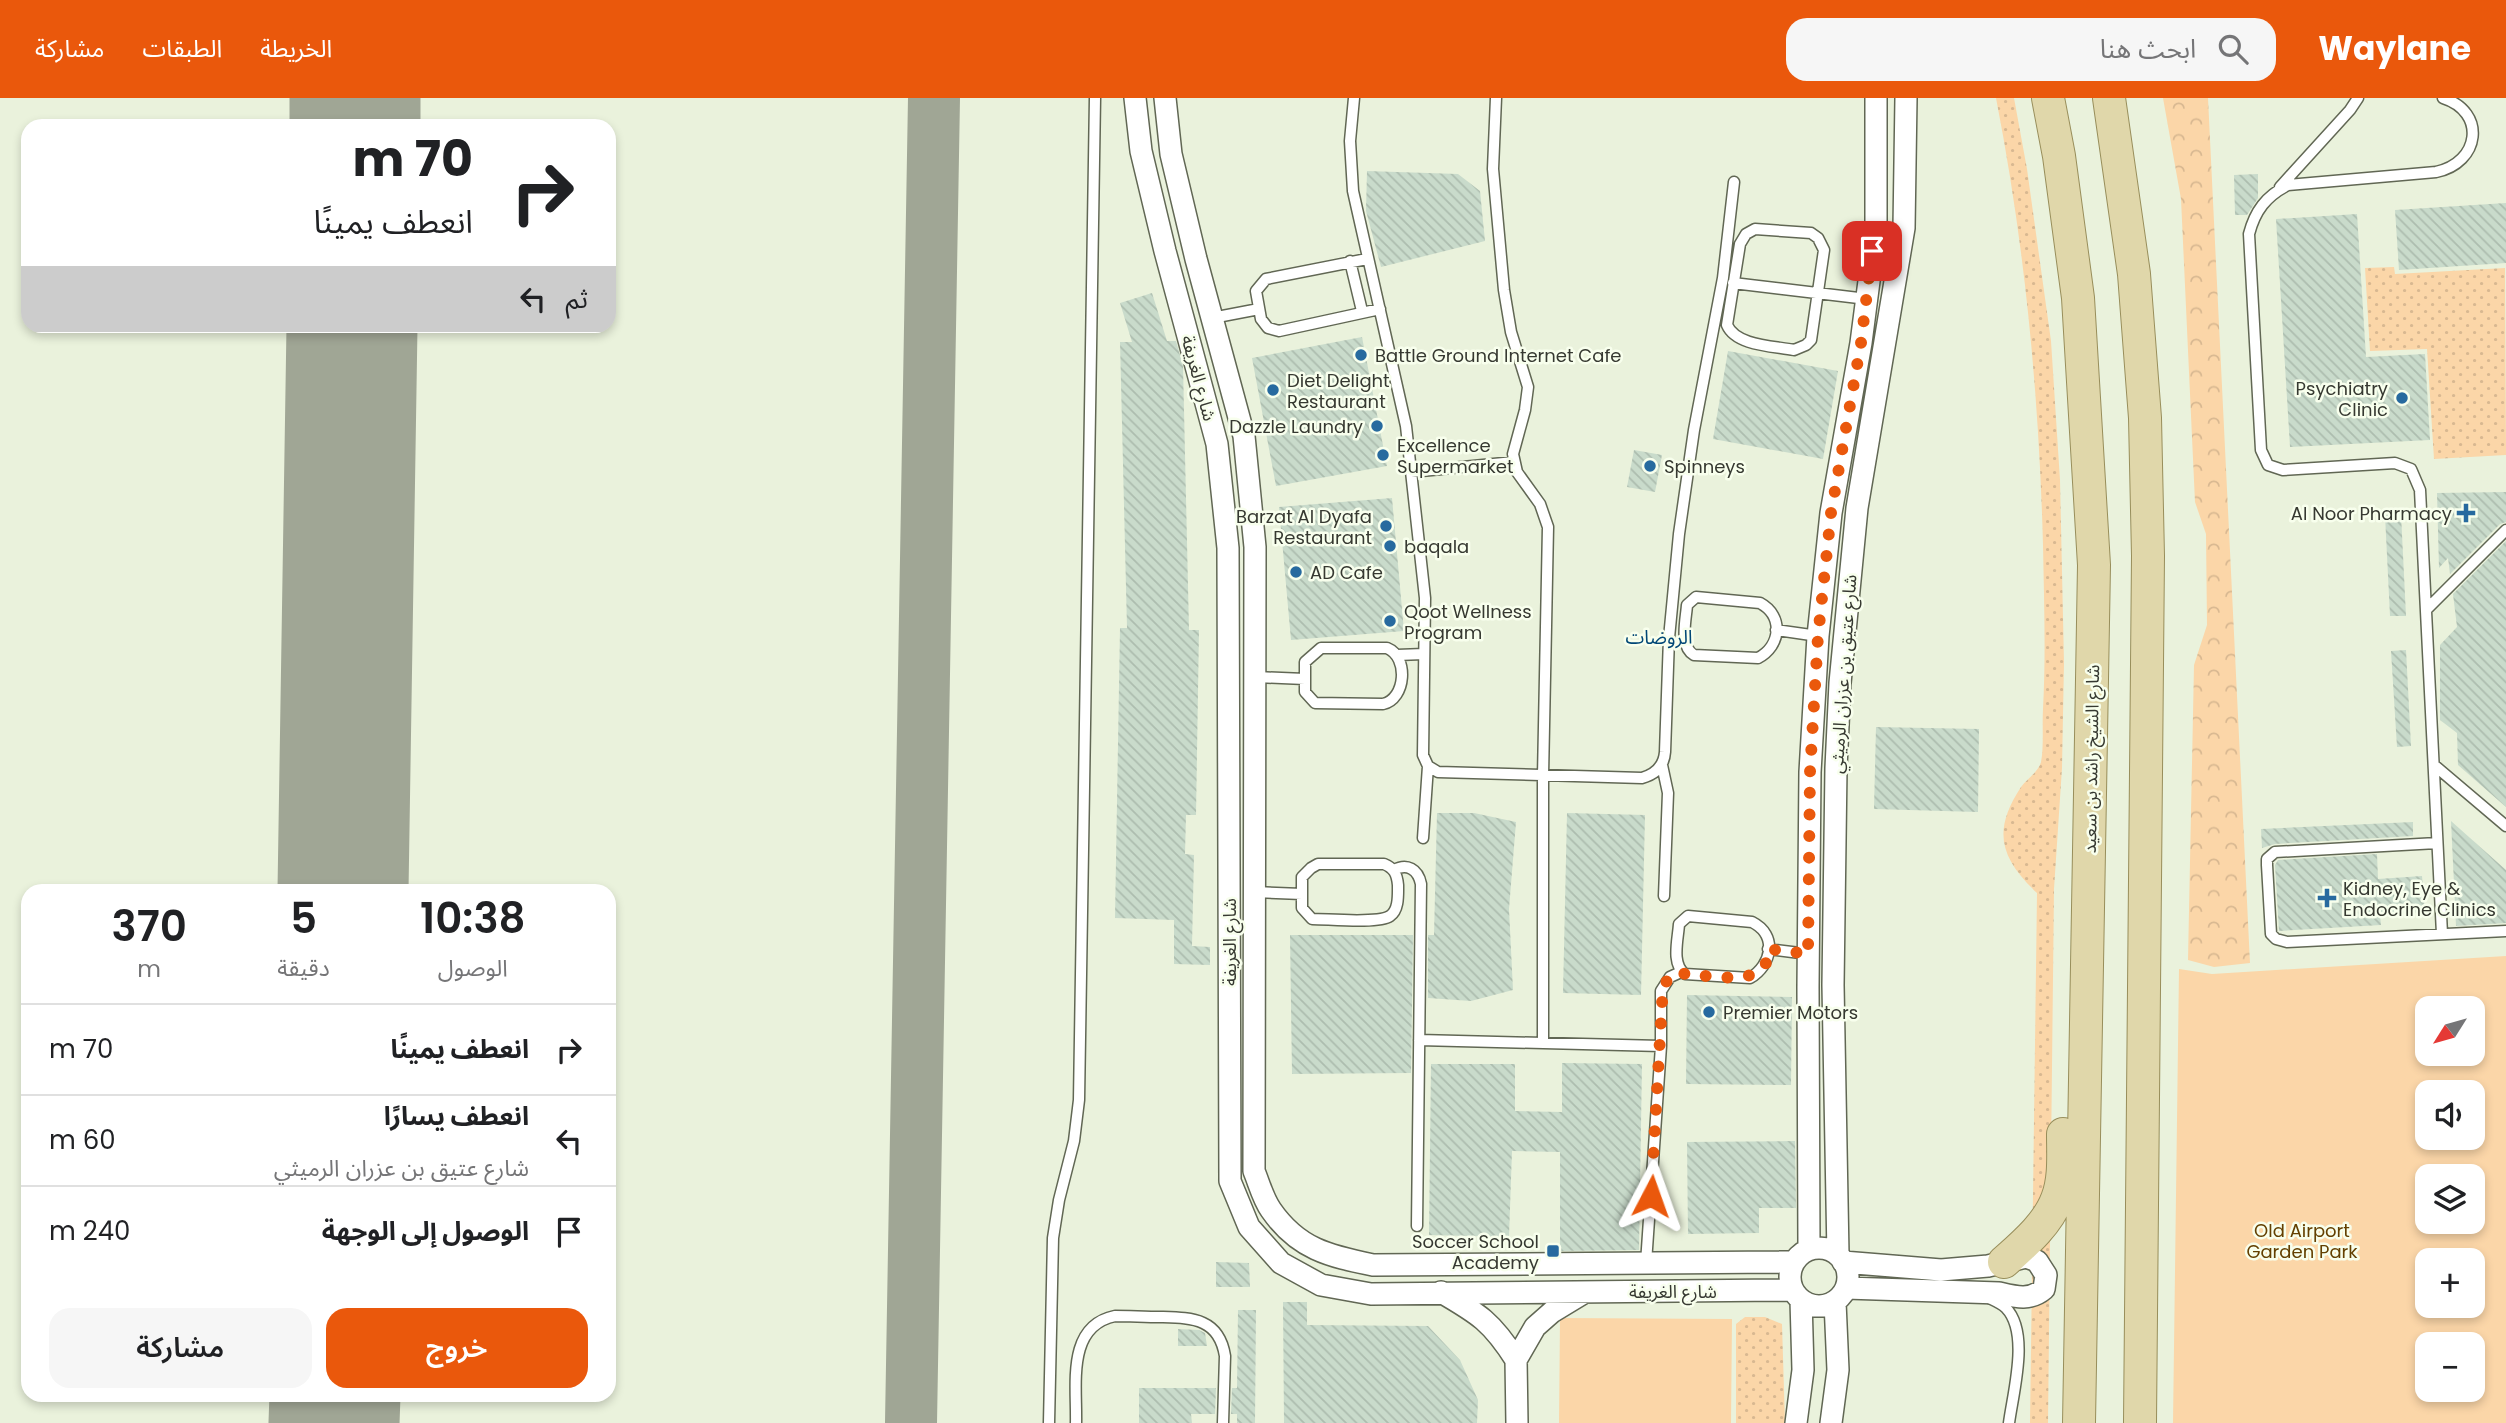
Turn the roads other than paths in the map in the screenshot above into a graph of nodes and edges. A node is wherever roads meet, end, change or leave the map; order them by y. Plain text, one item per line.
1 (1095, 98) edge
2 (1135, 98) edge
3 (1165, 98) edge
4 (1354, 98) edge
5 (1496, 98) edge
6 (1876, 98) edge
7 (1906, 98) edge
8 (2048, 98) edge
9 (2109, 98) edge
10 (2358, 98) edge
11 (2443, 98) edge
12 (1734, 182) dead end
13 (2276, 191) junction
14 (1367, 259) junction
15 (1350, 261) junction
16 (1733, 283) junction
17 (1819, 293) junction
18 (1867, 299) junction
19 (1259, 309) junction
20 (1380, 309) junction
21 (1362, 311) junction
22 (1212, 318) junction
23 (1514, 462) junction
24 (1411, 472) junction
25 (2506, 530) edge
26 (1673, 600) junction
27 (1689, 601) junction
28 (2426, 610) junction
29 (1776, 630) junction
30 (1818, 636) junction
31 (1424, 654) junction
32 (1397, 655) junction
33 (1256, 677) junction
34 (1305, 679) junction
35 (1662, 765) junction
36 (2434, 765) junction
37 (1428, 766) junction
38 (1543, 776) junction
39 (2506, 827) edge
40 (1423, 838) dead end
41 (2437, 844) junction
42 (1394, 870) junction
43 (1255, 892) junction
44 (1302, 894) junction
45 (1664, 896) dead end
46 (2089, 929) junction
47 (2506, 932) edge
48 (2442, 934) junction
49 (1768, 949) junction
50 (1808, 954) junction
51 (1681, 972) junction
52 (1419, 1040) junction
53 (1543, 1043) junction
54 (1661, 1046) junction
55 (1417, 1226) dead end
56 (1801, 1256) junction
57 (1841, 1259) junction
58 (2004, 1262) junction
59 (1646, 1263) junction
60 (1587, 1291) junction
61 (1441, 1292) junction
62 (1978, 1292) junction
63 (1797, 1295) junction
64 (1840, 1295) junction
65 (1516, 1360) junction
66 (1049, 1423) edge
67 (1076, 1423) edge
68 (1223, 1423) edge
69 (1517, 1423) edge
70 (1796, 1423) edge
71 (1831, 1423) edge
72 (2009, 1423) edge
73 (2079, 1423) edge
74 (2140, 1423) edge

1 - 66 lane
2 - 61 street, شارع الغريفة
3 - 22 street, شارع الغريفة
4 - 14 lane
5 - 23 lane
6 - 18 street, شارع عتيق بن عزران الرميثي
7 - 57 street, شارع عتيق بن عزران الرميثي
8 - 46 main road, شارع الشيخ راشد بن سعيد
9 - 74 main road
10 - 13 lane
11 - 13 lane
12 - 26 lane
13 - 28 lane
14 - 15 lane
14 - 20 lane
15 - 19 lane
15 - 21 lane
16 - 17 lane
16 - 17 lane
16 - 17 lane
17 - 18 lane
18 - 30 street, شارع عتيق بن عزران الرميثي
19 - 21 lane
19 - 22 lane
20 - 21 lane
20 - 24 lane
22 - 33 street, شارع الغريفة
23 - 24 lane
23 - 38 lane
24 - 31 lane
25 - 28 lane
26 - 27 lane
26 - 35 lane
27 - 29 lane
27 - 29 lane
28 - 36 lane
29 - 30 lane
30 - 50 street, شارع عتيق بن عزران الرميثي
31 - 32 lane
31 - 37 lane
32 - 34 lane
32 - 34 lane
33 - 34 lane
33 - 43 street, شارع الغريفة
35 - 38 lane
35 - 45 lane
36 - 39 lane
36 - 41 lane
37 - 38 lane
37 - 40 lane
38 - 53 lane
41 - 48 lane
41 - 48 lane
42 - 44 lane
42 - 44 lane
42 - 52 lane
43 - 44 lane
43 - 59 street, شارع الغريفة
46 - 58 main road
46 - 73 main road, شارع الشيخ راشد بن سعيد
47 - 48 lane
49 - 50 lane
49 - 51 lane
49 - 51 lane
50 - 56 street, شارع عتيق بن عزران الرميثي
51 - 54 lane
52 - 53 lane
52 - 55 lane
53 - 54 lane
54 - 59 lane
56 - 57 street
56 - 59 street, شارع الغريفة
56 - 63 street
57 - 58 street
57 - 64 street
58 - 62 street
60 - 61 street, شارع الغريفة
60 - 63 street, شارع الغريفة
60 - 65 street
61 - 65 street
62 - 64 street
62 - 72 lane
63 - 64 street
63 - 70 street
64 - 71 street
65 - 69 street
67 - 68 lane

